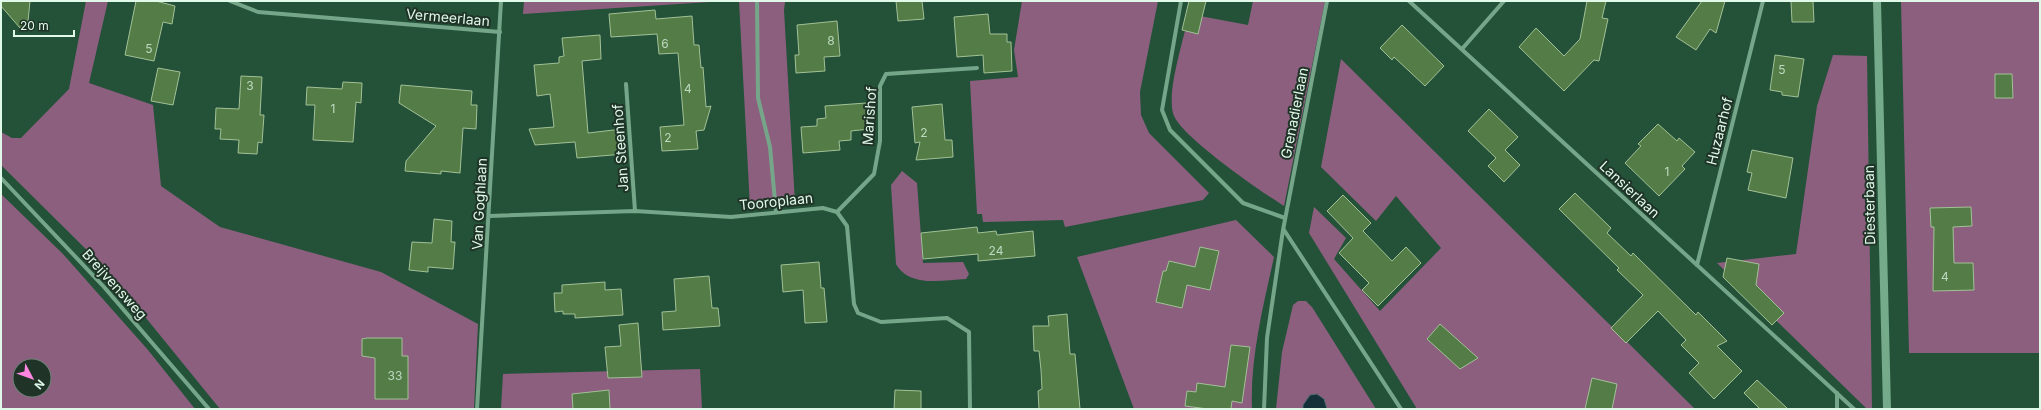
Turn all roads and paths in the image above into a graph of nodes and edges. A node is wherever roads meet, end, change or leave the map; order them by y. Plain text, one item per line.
1 (230, 1) edge
2 (501, 1) edge
3 (757, 1) edge
4 (1181, 1) edge
5 (1327, 1) edge
6 (1409, 1) edge
7 (1504, 1) edge
8 (1763, 1) edge
9 (1877, 1) edge
10 (500, 32) junction
11 (1462, 49) junction
12 (977, 68) dead end
13 (626, 84) dead end
14 (1, 178) edge
15 (635, 210) junction
16 (776, 212) junction
17 (837, 212) junction
18 (489, 216) junction
19 (1285, 218) junction
20 (1283, 230) junction
21 (1697, 265) junction
22 (1837, 393) junction
23 (209, 409) edge
24 (477, 409) edge
25 (970, 409) edge
26 (1264, 409) edge
27 (1401, 409) edge
28 (1837, 409) edge
29 (1854, 409) edge
30 (1887, 409) edge

1 - 10 street, Vermeerlaan
2 - 10 street, Van Goghlaan
3 - 16 street
4 - 19 street
5 - 19 street, Grenadierlaan
6 - 11 street, Lansierlaan
7 - 11 street
8 - 21 street, Huzaarhof
9 - 30 street, Diesterbaan
10 - 18 street, Van Goghlaan
11 - 21 street, Lansierlaan
12 - 17 street, Marishof
13 - 15 street, Jan Steenhof
14 - 23 street, Breijvensweg
15 - 16 street, Tooroplaan
15 - 18 street, Tooroplaan
16 - 17 street, Tooroplaan
17 - 25 street
18 - 24 street, Van Goghlaan
19 - 20 street, Grenadierlaan
20 - 26 street, Grenadierlaan
20 - 27 street
21 - 22 street, Lansierlaan
22 - 28 street
22 - 29 street, Lansierlaan

